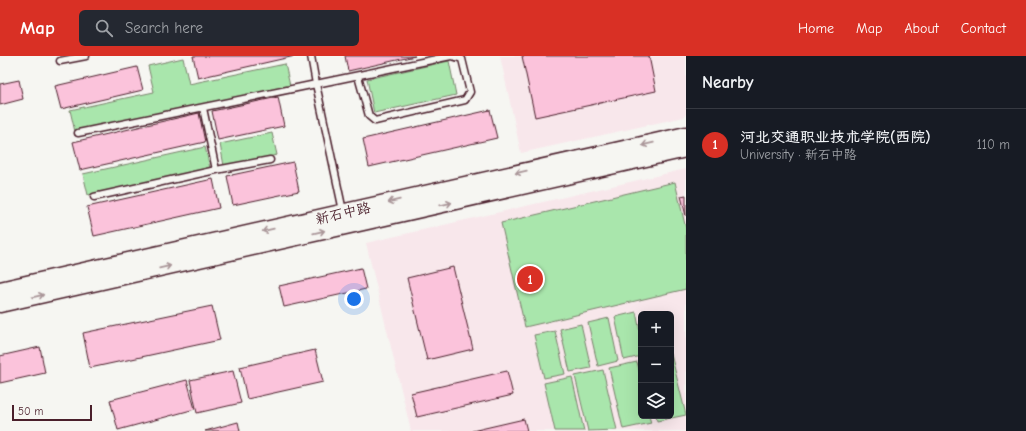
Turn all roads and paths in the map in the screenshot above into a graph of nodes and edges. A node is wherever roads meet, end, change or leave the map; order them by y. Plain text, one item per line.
1 (86, 56) edge
2 (311, 56) edge
3 (452, 56) edge
4 (60, 61) dead end
5 (358, 76) junction
6 (316, 84) junction
7 (203, 108) junction
8 (78, 133) dead end
9 (686, 135) edge
10 (686, 149) edge
11 (270, 160) dead end
12 (216, 170) junction
13 (94, 197) dead end
14 (343, 213) junction
15 (0, 290) edge
16 (0, 304) edge

1 - 4 lane
2 - 6 lane
3 - 5 lane
3 - 5 lane
5 - 6 lane
6 - 7 lane
6 - 14 lane
7 - 8 lane
7 - 12 lane
9 -> 14 main road, 新石中路
16 -> 10 main road, 新石中路
11 - 12 lane
12 - 13 lane
14 -> 15 main road, 新石中路

